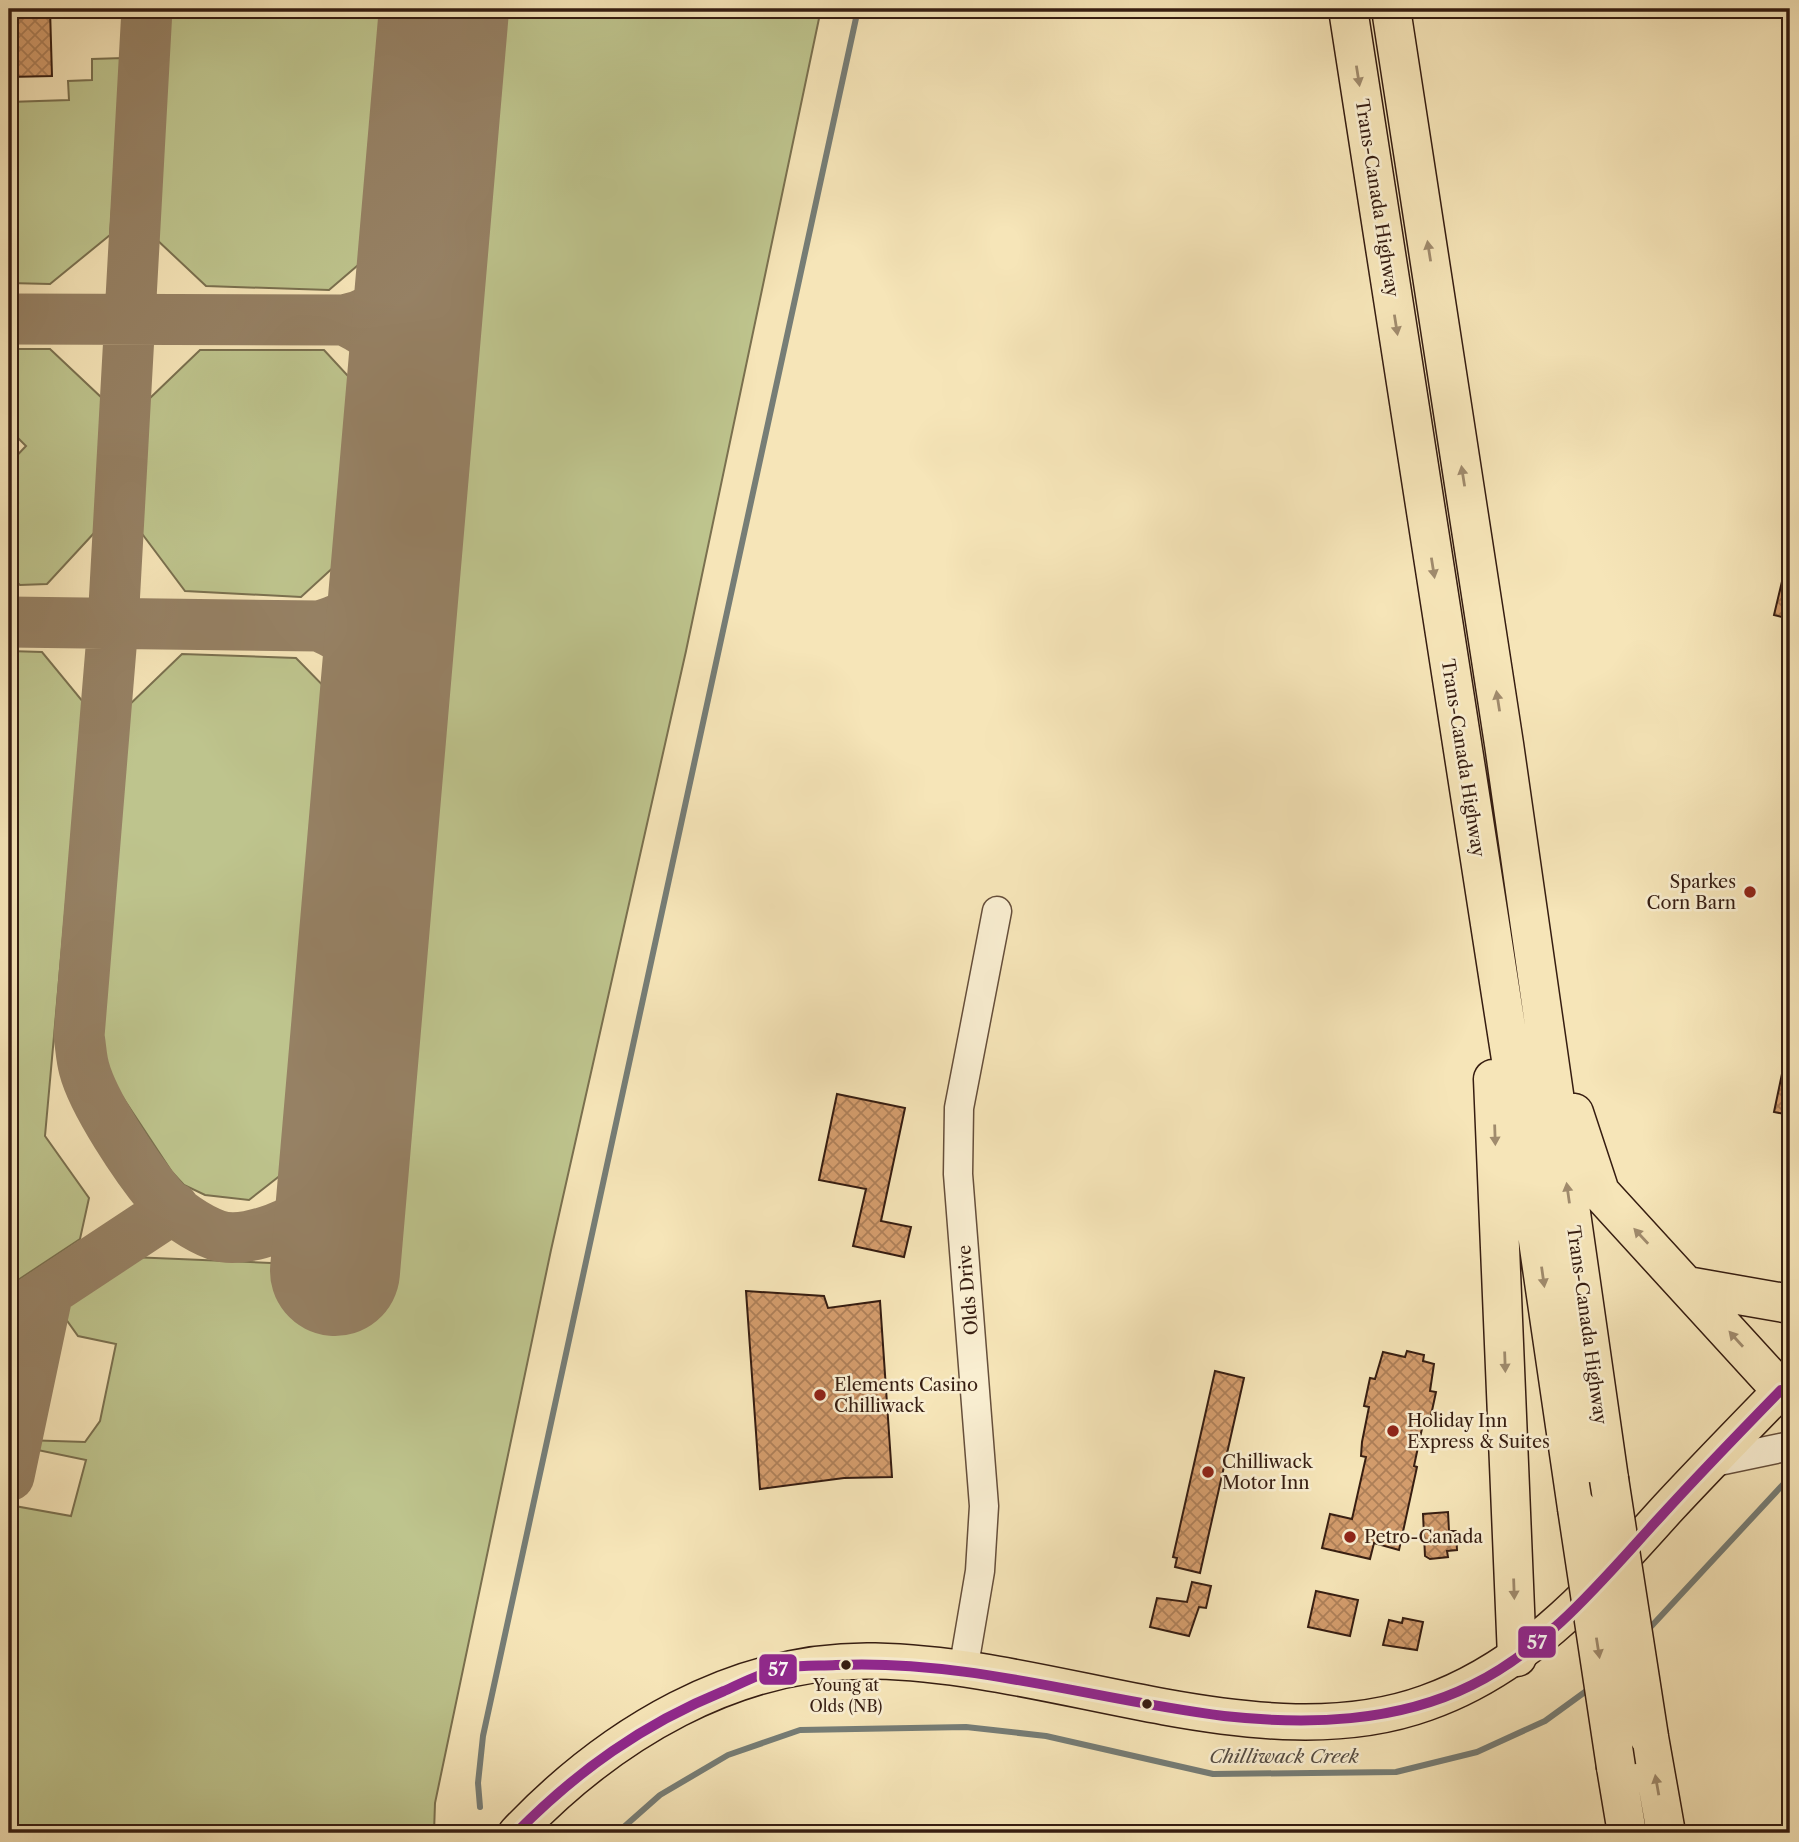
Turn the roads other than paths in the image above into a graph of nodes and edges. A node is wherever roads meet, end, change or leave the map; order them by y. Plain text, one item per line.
1 (1348, 9) edge
2 (1391, 9) edge
3 (1504, 744) junction
4 (1461, 750) junction
5 (997, 911) dead end
6 (1687, 1286) junction
7 (1790, 1304) edge
8 (1787, 1390) edge
9 (1790, 1446) edge
10 (1709, 1463) junction
11 (1517, 1657) junction
12 (964, 1671) junction
13 (516, 1833) edge
14 (1627, 1833) edge
15 (1666, 1833) edge

1 -> 4 highway, Trans-Canada Highway
3 -> 2 highway, Trans-Canada Highway
6 -> 3 highway
15 -> 3 highway, Trans-Canada Highway, bridge
4 -> 11 highway
4 -> 14 highway, Trans-Canada Highway, bridge
5 - 12 street, Olds Drive
6 - 7 highway
8 -> 6 highway
8 - 10 main road
9 - 10 street
10 - 11 main road
11 - 12 main road
12 - 13 main road

